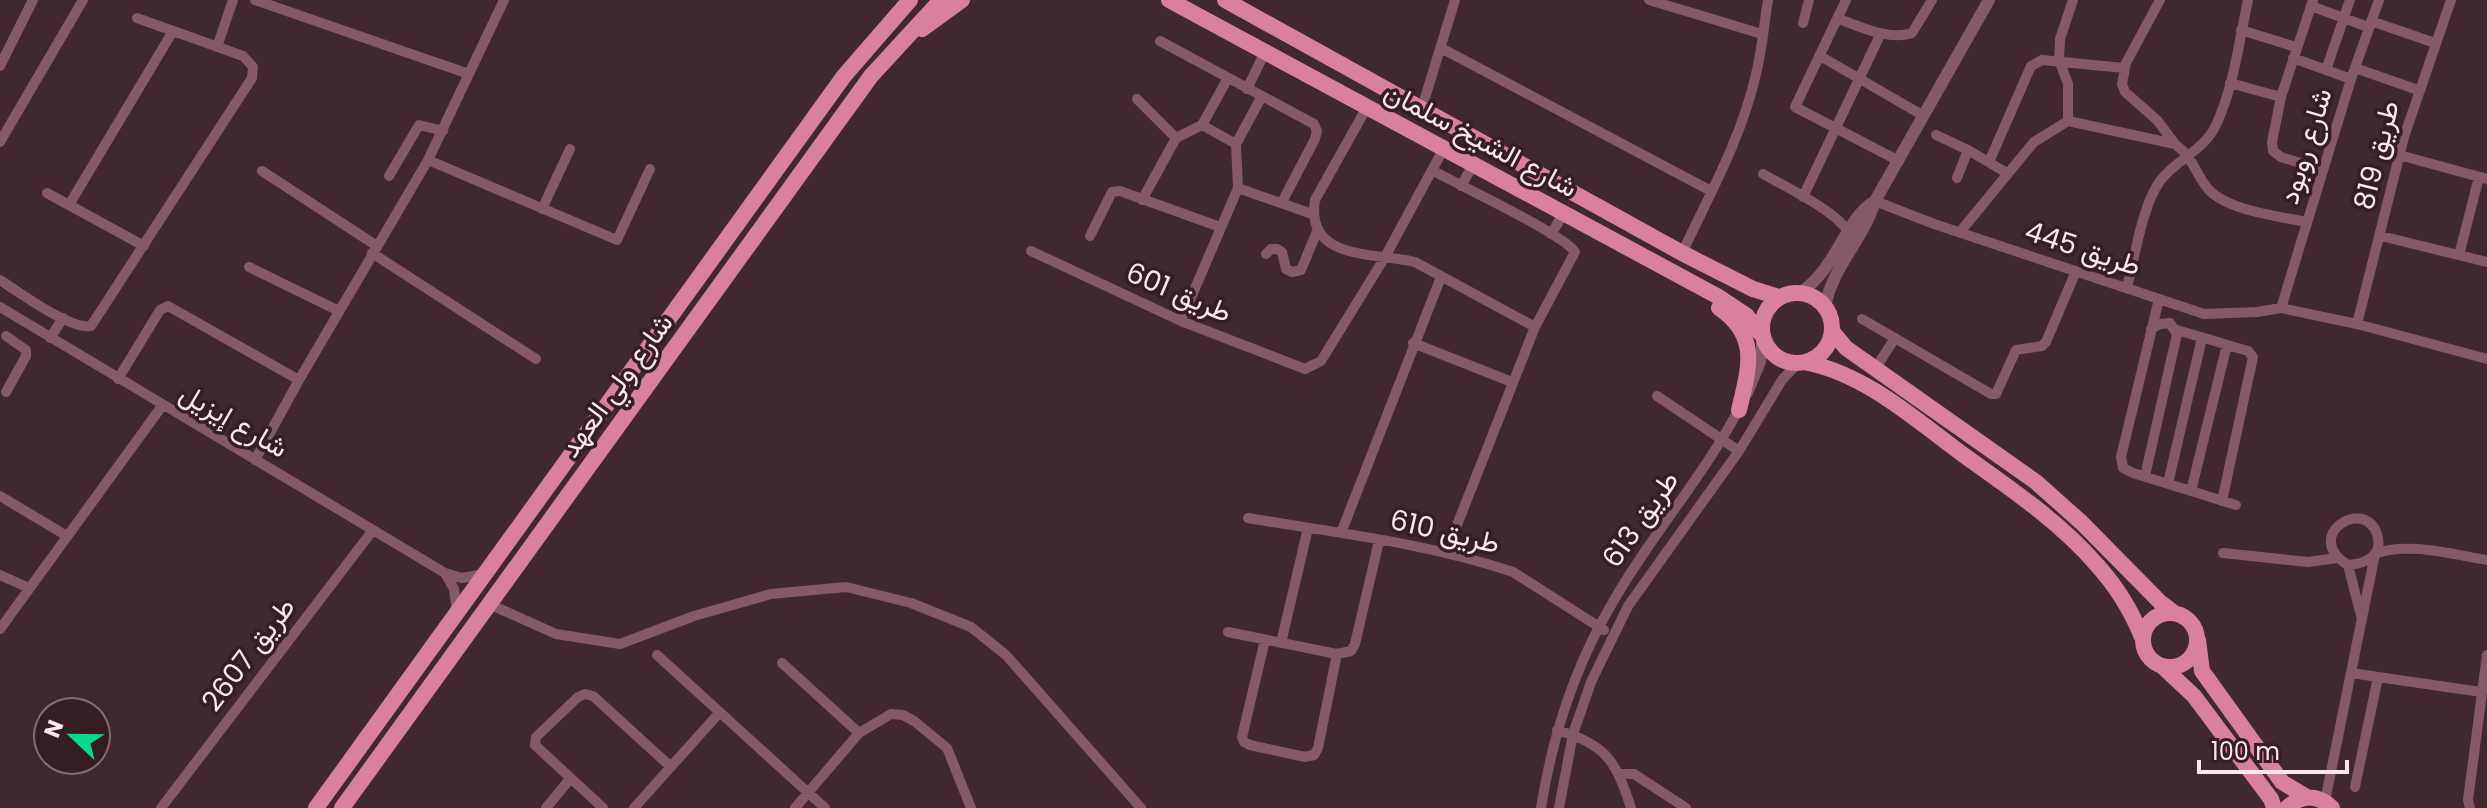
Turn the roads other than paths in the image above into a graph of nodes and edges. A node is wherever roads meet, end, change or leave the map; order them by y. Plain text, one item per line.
1 (33, 0) edge
2 (83, 0) edge
3 (233, 0) edge
4 (255, 0) edge
5 (504, 0) edge
6 (910, 0) edge
7 (941, 0) edge
8 (962, 0) edge
9 (1169, 0) edge
10 (1225, 0) edge
11 (1455, 0) edge
12 (1649, 0) edge
13 (1768, 0) edge
14 (1809, 0) edge
15 (1846, 0) edge
16 (1932, 0) edge
17 (1989, 0) edge
18 (2073, 0) edge
19 (2160, 0) edge
20 (2248, 0) edge
21 (2350, 0) edge
22 (2379, 0) edge
23 (2451, 0) edge
24 (2312, 3) edge
25 (2344, 17) junction
26 (137, 18) dead end
27 (1839, 19) junction
28 (1803, 23) dead end
29 (2370, 24) junction
30 (2241, 30) junction
31 (173, 31) junction
32 (1881, 33) junction
33 (1762, 34) junction
34 (1160, 41) dead end
35 (2435, 43) junction
36 (898, 45) junction
37 (217, 47) junction
38 (1441, 48) junction
39 (1266, 50) junction
40 (2294, 52) junction
41 (1820, 56) junction
42 (2059, 60) junction
43 (0, 66) edge
44 (2124, 68) junction
45 (2326, 70) junction
46 (469, 74) junction
47 (2353, 74) junction
48 (1228, 78) junction
49 (1860, 78) junction
50 (2230, 83) junction
51 (1247, 89) junction
52 (2418, 90) junction
53 (1262, 96) junction
54 (2281, 97) junction
55 (1137, 99) dead end
56 (1367, 107) junction
57 (1421, 111) junction
58 (1924, 116) junction
59 (2157, 120) junction
60 (2068, 121) junction
61 (1202, 125) junction
62 (1835, 129) junction
63 (443, 131) junction
64 (1936, 135) dead end
65 (1176, 138) junction
66 (2142, 138) junction
67 (0, 142) edge
68 (1236, 144) junction
69 (2175, 144) junction
70 (1444, 148) junction
71 (570, 149) dead end
72 (1968, 150) junction
73 (2189, 155) junction
74 (2399, 155) junction
75 (428, 160) junction
76 (1899, 161) junction
77 (1989, 162) junction
78 (1473, 165) junction
79 (650, 169) dead end
80 (1432, 170) junction
81 (2322, 170) junction
82 (262, 171) dead end
83 (2007, 173) junction
84 (1763, 174) dead end
85 (389, 176) dead end
86 (1957, 178) dead end
87 (2483, 178) edge
88 (1461, 186) junction
89 (1238, 188) junction
90 (1711, 191) junction
91 (47, 193) dead end
92 (1803, 197) junction
93 (1142, 200) junction
94 (1875, 201) junction
95 (1282, 202) junction
96 (69, 205) junction
97 (542, 209) junction
98 (1564, 213) junction
99 (1312, 214) junction
100 (2306, 222) junction
101 (1220, 227) junction
102 (1318, 229) junction
103 (1849, 232) junction
104 (1960, 232) junction
105 (1551, 234) junction
106 (1090, 236) dead end
107 (2381, 236) junction
108 (144, 246) junction
109 (1852, 247) junction
110 (375, 250) junction
111 (1031, 251) dead end
112 (1682, 253) junction
113 (1266, 254) dead end
114 (2459, 255) junction
115 (1385, 257) junction
116 (2487, 262) edge
117 (249, 267) dead end
118 (2076, 271) junction
119 (1441, 277) junction
120 (0, 280) edge
121 (1692, 282) junction
122 (2127, 287) junction
123 (1799, 293) junction
124 (1779, 297) junction
125 (2159, 299) junction
126 (0, 307) edge
127 (1825, 307) junction
128 (2281, 308) junction
129 (339, 311) junction
130 (17, 318) junction
131 (63, 318) junction
132 (1862, 319) dead end
133 (1181, 321) junction
134 (2357, 324) junction
135 (1535, 327) junction
136 (2151, 329) junction
137 (2177, 330) junction
138 (1832, 331) junction
139 (3, 335) edge
140 (1761, 335) junction
141 (50, 338) junction
142 (1895, 338) junction
143 (2202, 338) junction
144 (1413, 343) junction
145 (2227, 345) junction
146 (536, 359) dead end
147 (2487, 359) edge
148 (1802, 363) junction
149 (1875, 369) junction
150 (118, 379) junction
151 (299, 380) junction
152 (1512, 382) junction
153 (6, 392) dead end
154 (1657, 396) dead end
155 (162, 406) junction
156 (1739, 410) junction
157 (1723, 441) junction
158 (1739, 451) junction
159 (255, 460) junction
160 (2145, 476) junction
161 (2168, 483) junction
162 (2191, 491) junction
163 (0, 496) edge
164 (2222, 501) junction
165 (2236, 505) dead end
166 (1248, 518) dead end
167 (1308, 528) junction
168 (373, 530) junction
169 (1341, 533) junction
170 (67, 536) junction
171 (1379, 541) junction
172 (1446, 553) junction
173 (2223, 553) dead end
174 (2375, 554) junction
175 (2337, 558) junction
176 (2487, 560) edge
177 (2348, 565) junction
178 (445, 573) junction
179 (486, 574) junction
180 (0, 575) edge
181 (29, 588) junction
182 (473, 593) junction
183 (489, 604) junction
184 (2173, 612) junction
185 (456, 614) junction
186 (2362, 618) junction
187 (1600, 627) junction
188 (0, 629) edge
189 (1228, 632) dead end
190 (1613, 637) junction
191 (2142, 637) junction
192 (1265, 640) junction
193 (2198, 640) junction
194 (1281, 643) junction
195 (1337, 654) junction
196 (657, 655) dead end
197 (2487, 655) edge
198 (782, 663) dead end
199 (2162, 666) junction
200 (2351, 673) junction
201 (2378, 677) junction
202 (2481, 692) junction
203 (720, 712) junction
204 (1557, 730) junction
205 (859, 733) junction
206 (1573, 734) junction
207 (671, 767) junction
208 (1620, 774) junction
209 (570, 779) junction
210 (2355, 787) dead end
211 (808, 793) junction
212 (2320, 801) edge
213 (161, 808) edge
214 (316, 808) edge
215 (342, 808) edge
216 (546, 808) edge
217 (603, 808) edge
218 (634, 808) edge
219 (795, 808) edge
220 (825, 808) edge
221 (971, 808) edge
222 (1141, 808) edge
223 (1541, 808) edge
224 (1559, 808) edge
225 (1631, 808) edge
226 (1686, 808) edge
227 (2274, 808) edge
228 (2287, 808) edge
229 (2470, 808) edge

1 - 43 street
2 - 67 street
3 - 37 street
4 - 46 street
5 - 46 street
6 - 179 main road, شارع ولي العهد
7 - 36 main road, شارع ولي العهد
8 - 36 main road
9 - 39 main road, شارع الشيخ سلمان
10 - 57 main road, شارع الشيخ سلمان
11 - 38 street
12 - 33 street
13 - 33 street
14 - 28 street
15 - 27 street
16 - 32 street
17 - 58 street
18 - 42 street
19 - 44 street
20 - 30 street
21 - 25 street
22 - 29 street, شارع روبود
23 - 35 street, طريق 819
24 - 25 street
24 - 40 street
25 - 29 street
25 - 45 street
26 - 31 street
27 - 32 street
27 - 41 street
29 - 35 street
29 - 47 street, شارع روبود
30 - 40 street
30 - 50 street
31 - 37 street
31 - 96 street
32 - 49 street
33 - 90 street
34 - 48 street
35 - 52 street, طريق 819
36 - 183 main road, شارع ولي العهد
37 - 108 street
38 - 57 street
38 - 90 street
39 - 51 street
39 - 56 main road, شارع الشيخ سلمان
40 - 45 street
40 - 54 street
41 - 49 street
41 - 62 street
42 - 44 street
42 - 60 street
42 - 77 street
44 - 59 street
45 - 47 street
46 - 63 street
47 - 52 street
47 - 81 street, شارع روبود
48 - 51 street
48 - 61 street
49 - 58 street
49 - 62 street
50 - 54 street
50 - 73 street
51 - 53 street
52 - 74 street, طريق 819
53 - 68 street
53 - 95 street
54 - 81 street
55 - 65 street
56 - 70 main road, شارع الشيخ سلمان
56 - 99 street
57 - 112 main road, شارع الشيخ سلمان
58 - 76 street
59 - 66 street
59 - 69 street
60 - 66 street
60 - 83 street
61 - 65 street
61 - 68 street
62 - 76 street
62 - 92 street
63 - 75 street
63 - 85 street
64 - 72 street
65 - 93 street
66 - 69 street
68 - 89 street
69 - 73 street
70 - 78 main road, شارع الشيخ سلمان
70 - 80 street
71 - 97 street
72 - 77 street
72 - 86 street
73 - 100 street
73 - 122 street
74 - 87 street
74 - 107 street, طريق 819
75 - 97 street
75 - 110 street
76 - 94 street
77 - 83 street
78 - 88 street
78 - 98 main road, شارع الشيخ سلمان
79 - 97 street
80 - 88 street
80 - 115 street
81 - 100 street, شارع روبود
82 - 110 street
83 - 104 street
84 - 92 street
87 - 114 street
88 - 105 street
89 - 95 street
89 - 101 street
90 - 112 street
91 - 96 street
92 - 103 street
93 - 101 street
93 - 106 street
94 - 103 street
94 - 104 street, طريق 445
94 - 109 street
95 - 99 street
96 - 108 street
98 - 105 street
98 - 121 main road, شارع الشيخ سلمان
99 - 102 street
100 - 128 street, شارع روبود
101 - 133 street
102 - 113 street
102 - 115 street
103 - 109 street
103 - 123 street
104 - 118 street, طريق 445
105 - 135 street
107 - 114 street
107 - 134 street, طريق 819
108 - 131 street
109 - 127 street
110 - 129 street
110 - 146 street
111 - 133 street, طريق 601
112 - 124 main road, شارع الشيخ سلمان
114 - 116 street
115 - 119 street
115 - 133 street, طريق 601
117 - 129 street
118 - 122 street, طريق 445
118 - 142 street
119 - 135 street
119 - 144 street
120 - 131 street
121 - 140 main road, شارع الشيخ سلمان
121 - 156 main road
122 - 125 street, طريق 445
123 - 124 main road
123 - 127 main road
124 - 140 main road
125 - 128 street, طريق 445
125 - 136 street
126 - 130 street, شارع إيزيل
127 - 138 main road
128 - 134 street, طريق 445
129 - 151 street
130 - 139 street
130 - 141 street, شارع إيزيل
131 - 141 street
132 - 142 street
134 - 147 street, طريق 445
135 - 152 street
136 - 137 street
136 - 160 street
137 - 143 street
137 - 160 street
138 - 148 main road
138 - 149 main road
139 - 153 street
140 - 148 main road
140 - 156 street, طريق 613
141 - 150 street, شارع إيزيل
142 - 149 street
143 - 145 street
143 - 161 street
144 - 152 street
144 - 169 street
145 - 162 street
145 - 164 street
148 - 158 street, طريق 613
148 - 191 main road
149 - 184 main road
150 - 151 street
150 - 155 street, شارع إيزيل
151 - 159 street
152 - 172 street
154 - 157 street
155 - 159 street, شارع إيزيل
155 - 170 street
156 - 157 street, طريق 613
157 - 158 street
157 - 187 street, طريق 613
158 - 190 street, طريق 613
159 - 168 street, شارع إيزيل
160 - 161 street
161 - 162 street
162 - 164 street
163 - 170 street
164 - 165 street
166 - 167 street, طريق 610
167 - 169 street, طريق 610
167 - 194 street
168 - 178 street, شارع إيزيل
168 - 213 street, طريق 2607
169 - 171 street, طريق 610
170 - 181 street
171 - 172 street, طريق 610
171 - 195 street
172 - 187 street, طريق 610
173 - 175 street
174 - 175 street
174 - 176 street
174 - 177 street
174 - 186 street
175 - 177 street
177 - 186 street
178 - 179 street, شارع إيزيل
178 - 185 street
179 - 182 main road, شارع ولي العهد
180 - 181 street
181 - 188 street
182 - 183 main road
182 - 185 main road, شارع ولي العهد
183 - 215 main road, شارع ولي العهد
183 - 222 street
184 - 191 main road
184 - 193 main road
185 - 214 main road, شارع ولي العهد
186 - 200 street
187 - 190 street, طريق 610
187 - 204 street, طريق 613
189 - 192 street
190 - 206 street, طريق 613
191 - 199 main road
192 - 194 street
192 - 195 street
193 - 199 main road
193 - 212 main road
194 - 195 street
196 - 203 street
197 - 202 street
198 - 205 street
199 - 227 main road
200 - 201 street
200 - 212 street
201 - 202 street
201 - 210 street
202 - 229 street
203 - 207 street
203 - 211 street
204 - 206 street
204 - 223 street, طريق 613
205 - 211 street
205 - 221 street
206 - 208 street
206 - 224 street, طريق 613
207 - 209 street
207 - 218 street
208 - 225 street
208 - 226 street
209 - 216 street
209 - 217 street
211 - 219 street
211 - 220 street
212 - 228 main road

